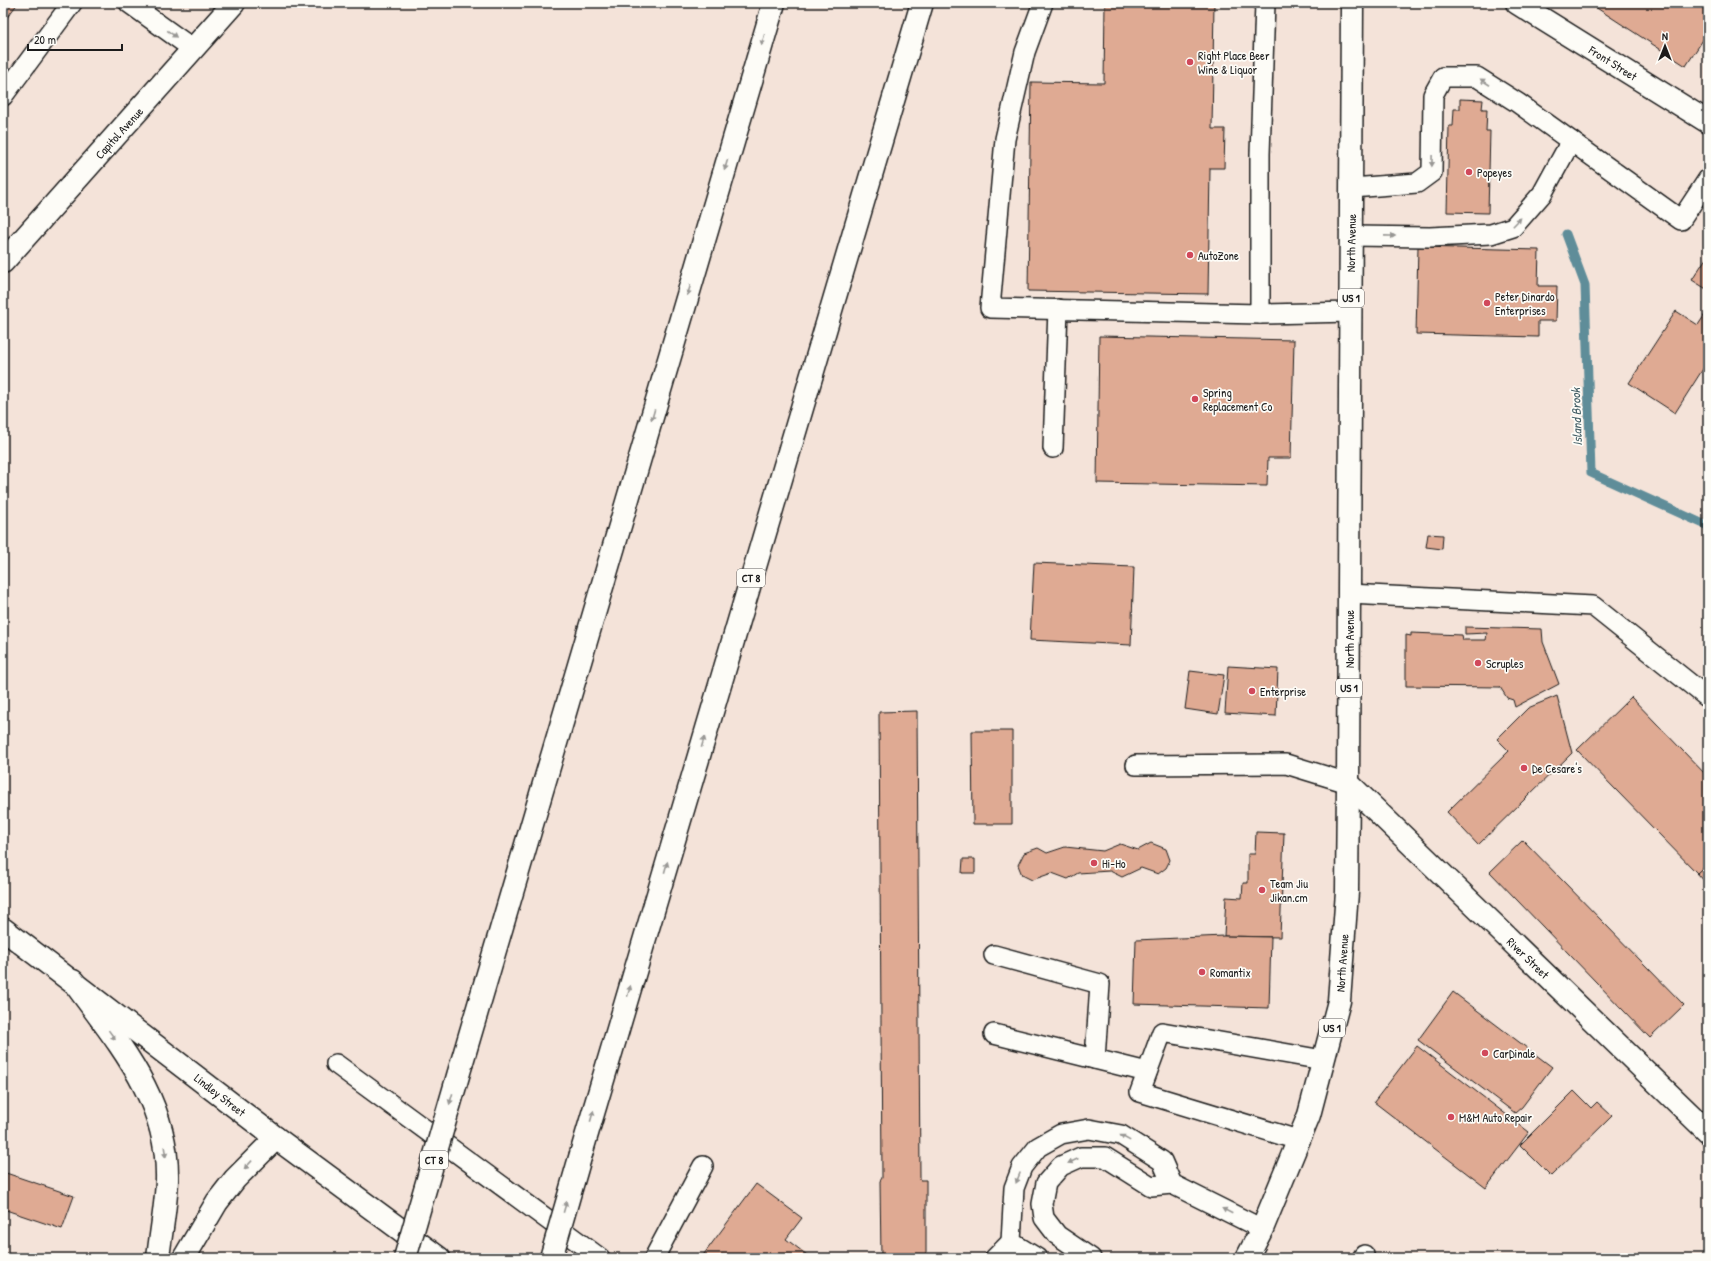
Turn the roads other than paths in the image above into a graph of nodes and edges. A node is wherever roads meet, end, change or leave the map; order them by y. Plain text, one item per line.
1 (72, 3) edge
2 (129, 3) edge
3 (234, 3) edge
4 (774, 3) edge
5 (922, 3) edge
6 (1043, 3) edge
7 (1265, 3) edge
8 (1352, 3) edge
9 (1517, 3) edge
10 (193, 49) junction
11 (3, 96) edge
12 (1708, 122) edge
13 (1571, 142) junction
14 (1708, 179) edge
15 (1352, 188) junction
16 (1351, 236) junction
17 (3, 262) edge
18 (1058, 309) junction
19 (1351, 312) junction
20 (1260, 314) junction
21 (1054, 448) dead end
22 (1350, 594) junction
23 (1708, 698) edge
24 (1136, 765) dead end
25 (1348, 783) junction
26 (3, 929) edge
27 (994, 955) dead end
28 (73, 981) junction
29 (994, 1034) dead end
30 (1095, 1059) junction
31 (1323, 1060) junction
32 (336, 1064) dead end
33 (1147, 1072) junction
34 (1708, 1132) edge
35 (276, 1138) junction
36 (1298, 1140) junction
37 (703, 1166) dead end
38 (1172, 1184) junction
39 (1262, 1229) junction
40 (1011, 1242) junction
41 (158, 1258) edge
42 (184, 1258) edge
43 (405, 1258) edge
44 (440, 1258) edge
45 (550, 1258) edge
46 (600, 1258) edge
47 (654, 1258) edge
48 (995, 1258) edge
49 (1037, 1258) edge
50 (1091, 1258) edge
51 (1248, 1258) edge

1 - 11 lane
2 -> 10 lane
3 - 10 main road, Capitol Avenue
4 -> 43 main road, CT 8, bridge
45 -> 5 main road, CT 8, bridge
6 - 18 lane
7 - 20 lane
8 - 15 main road, North Avenue / US 1
9 - 12 main road, Front Street
10 - 17 main road, Capitol Avenue
13 - 14 lane
13 -> 15 lane
16 -> 13 lane
15 - 16 main road, North Avenue / US 1
16 - 19 main road, North Avenue / US 1
18 - 20 lane
18 - 21 lane
19 - 20 lane
19 - 22 main road, North Avenue / US 1
22 - 23 lane
22 - 25 main road, North Avenue / US 1
24 - 25 lane
25 - 31 main road, North Avenue / US 1
25 - 34 main road, River Street
26 - 28 main road, Lindley Street
27 - 30 lane
28 - 35 main road, Lindley Street
28 -> 41 main road
29 - 30 lane
30 - 33 lane
31 - 33 lane
31 - 36 main road, North Avenue / US 1
32 - 46 lane
33 - 36 lane
35 -> 42 main road
35 - 44 main road, Lindley Street
36 - 39 main road, North Avenue / US 1
37 - 47 lane
39 -> 38 lane
38 -> 40 lane
38 -> 50 lane
39 - 51 main road, North Avenue / US 1
40 - 48 lane
40 - 49 lane

